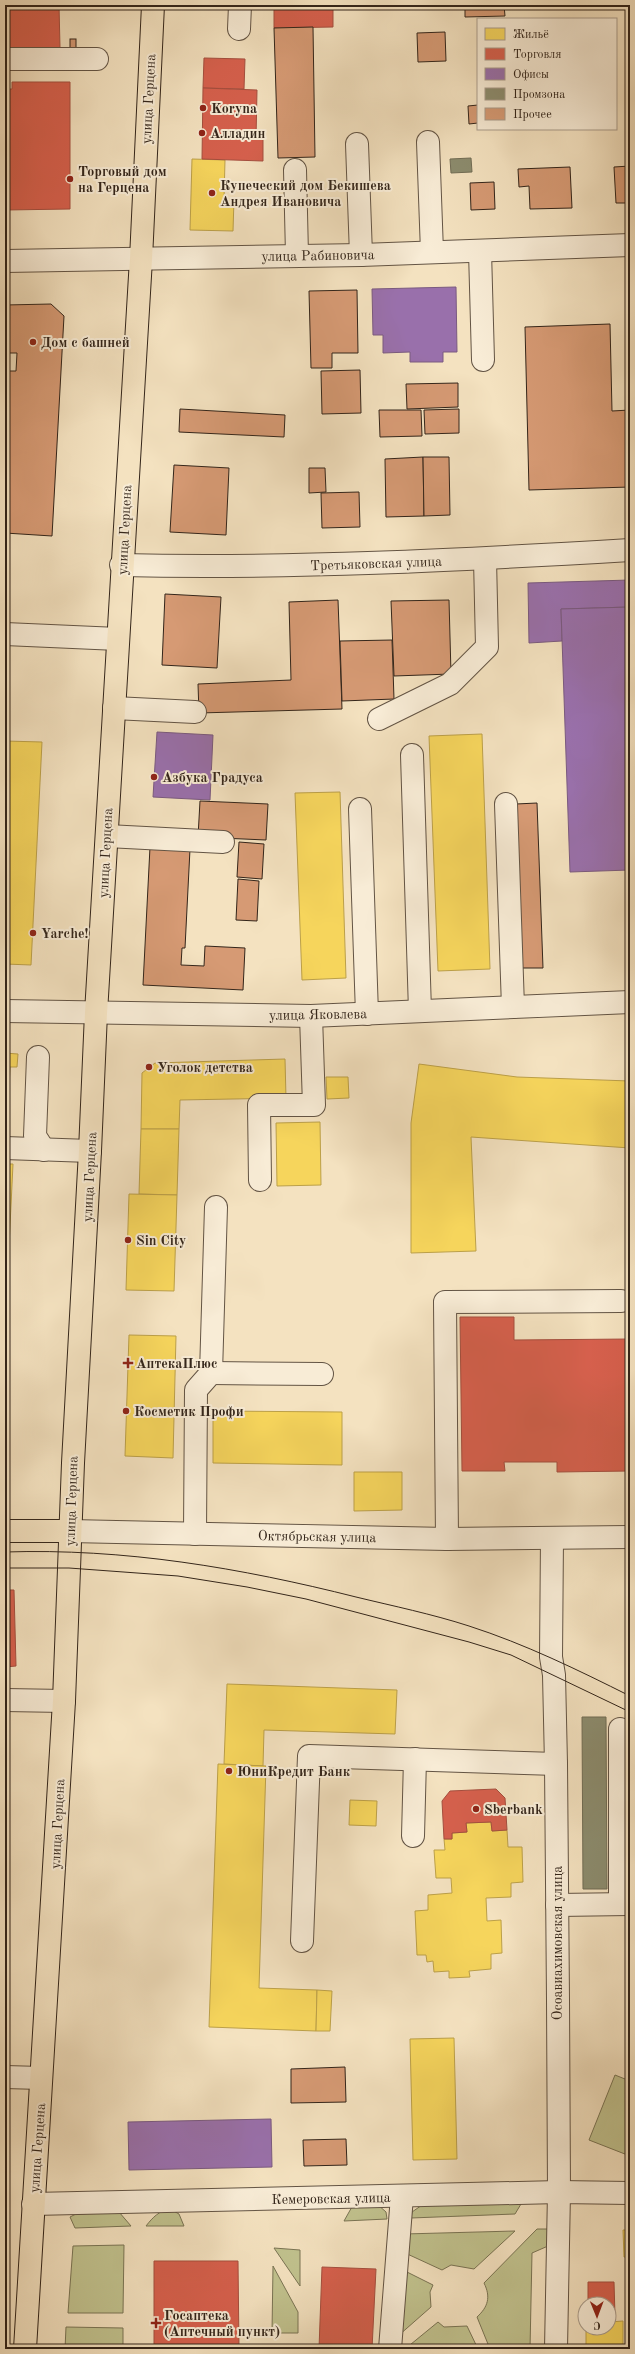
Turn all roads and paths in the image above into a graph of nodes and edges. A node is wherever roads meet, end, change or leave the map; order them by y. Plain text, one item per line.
1 (153, 5) edge
2 (240, 5) edge
3 (239, 29) dead end
4 (5, 59) edge
5 (97, 59) dead end
6 (428, 142) dead end
7 (357, 144) dead end
8 (294, 170) dead end
9 (630, 245) edge
10 (480, 251) junction
11 (432, 252) junction
12 (297, 255) junction
13 (361, 255) junction
14 (141, 259) junction
15 (5, 261) edge
16 (483, 360) dead end
17 (630, 550) edge
18 (485, 559) junction
19 (121, 565) junction
20 (5, 634) edge
21 (118, 639) junction
22 (114, 708) junction
23 (195, 712) dead end
24 (379, 719) dead end
25 (412, 755) dead end
26 (506, 804) dead end
27 (360, 809) dead end
28 (107, 836) junction
29 (223, 842) dead end
30 (630, 1002) edge
31 (514, 1007) junction
32 (5, 1011) edge
33 (420, 1011) junction
34 (96, 1013) junction
35 (367, 1014) junction
36 (311, 1016) junction
37 (38, 1057) dead end
38 (5, 1148) edge
39 (44, 1150) junction
40 (90, 1150) junction
41 (260, 1180) dead end
42 (216, 1207) dead end
43 (621, 1301) dead end
44 (211, 1373) junction
45 (322, 1374) dead end
46 (5, 1531) edge
47 (70, 1531) junction
48 (195, 1534) junction
49 (630, 1537) edge
50 (552, 1538) junction
51 (446, 1539) junction
52 (5, 1700) edge
53 (64, 1701) junction
54 (620, 1729) dead end
55 (415, 1759) junction
56 (556, 1764) junction
57 (413, 1836) dead end
58 (625, 1904) edge
59 (557, 1905) junction
60 (302, 1941) dead end
61 (5, 2077) edge
62 (41, 2078) junction
63 (559, 2192) junction
64 (630, 2193) edge
65 (402, 2196) junction
66 (33, 2204) junction
67 (25, 2349) edge
68 (390, 2349) edge
69 (556, 2349) edge

1 - 14 main road, улица Герцена
2 - 3 street
4 - 5 street
6 - 11 street
7 - 13 street
8 - 12 street
9 - 10 street, улица Рабиновича
10 - 11 street, улица Рабиновича
10 - 16 street
11 - 13 street, улица Рабиновича
12 - 13 street, улица Рабиновича
12 - 14 street, улица Рабиновича
14 - 15 street, улица Рабиновича
14 - 19 main road, улица Герцена
17 - 18 street, Третьяковская улица
18 - 19 street, Третьяковская улица
18 - 24 street
19 - 21 main road, улица Герцена
20 - 21 street
21 - 22 main road, улица Герцена
22 - 23 street
22 - 28 main road, улица Герцена
25 - 33 street
26 - 31 street
27 - 35 street
28 - 29 street
28 - 34 main road, улица Герцена
30 - 31 street, улица Яковлева
31 - 33 street, улица Яковлева
32 - 34 street, улица Яковлева
33 - 35 street, улица Яковлева
34 - 36 street, улица Яковлева
34 - 40 main road, улица Герцена
35 - 36 street, улица Яковлева
36 - 41 street
37 - 39 street
38 - 39 street
39 - 40 street
40 - 47 main road, улица Герцена
42 - 44 street
43 - 51 street
44 - 45 street
44 - 48 street
46 - 47 main road, Октябрьская улица
47 - 48 street, Октябрьская улица
47 - 53 main road, улица Герцена
48 - 51 street, Октябрьская улица
49 - 50 street, Октябрьская улица
50 - 51 street, Октябрьская улица
50 - 56 street, Осоавиахимовская улица
52 - 53 street
53 - 62 main road, улица Герцена
54 - 58 street
55 - 56 street
55 - 57 street
55 - 60 street
56 - 59 street, Осоавиахимовская улица
58 - 59 street
59 - 63 street, Осоавиахимовская улица
61 - 62 street
62 - 66 main road, улица Герцена
63 - 64 street, Кемеровская улица
63 - 65 street, Кемеровская улица
63 - 69 street, Осоавиахимовская улица
65 - 66 street, Кемеровская улица
65 - 68 street
66 - 67 main road, улица Герцена

